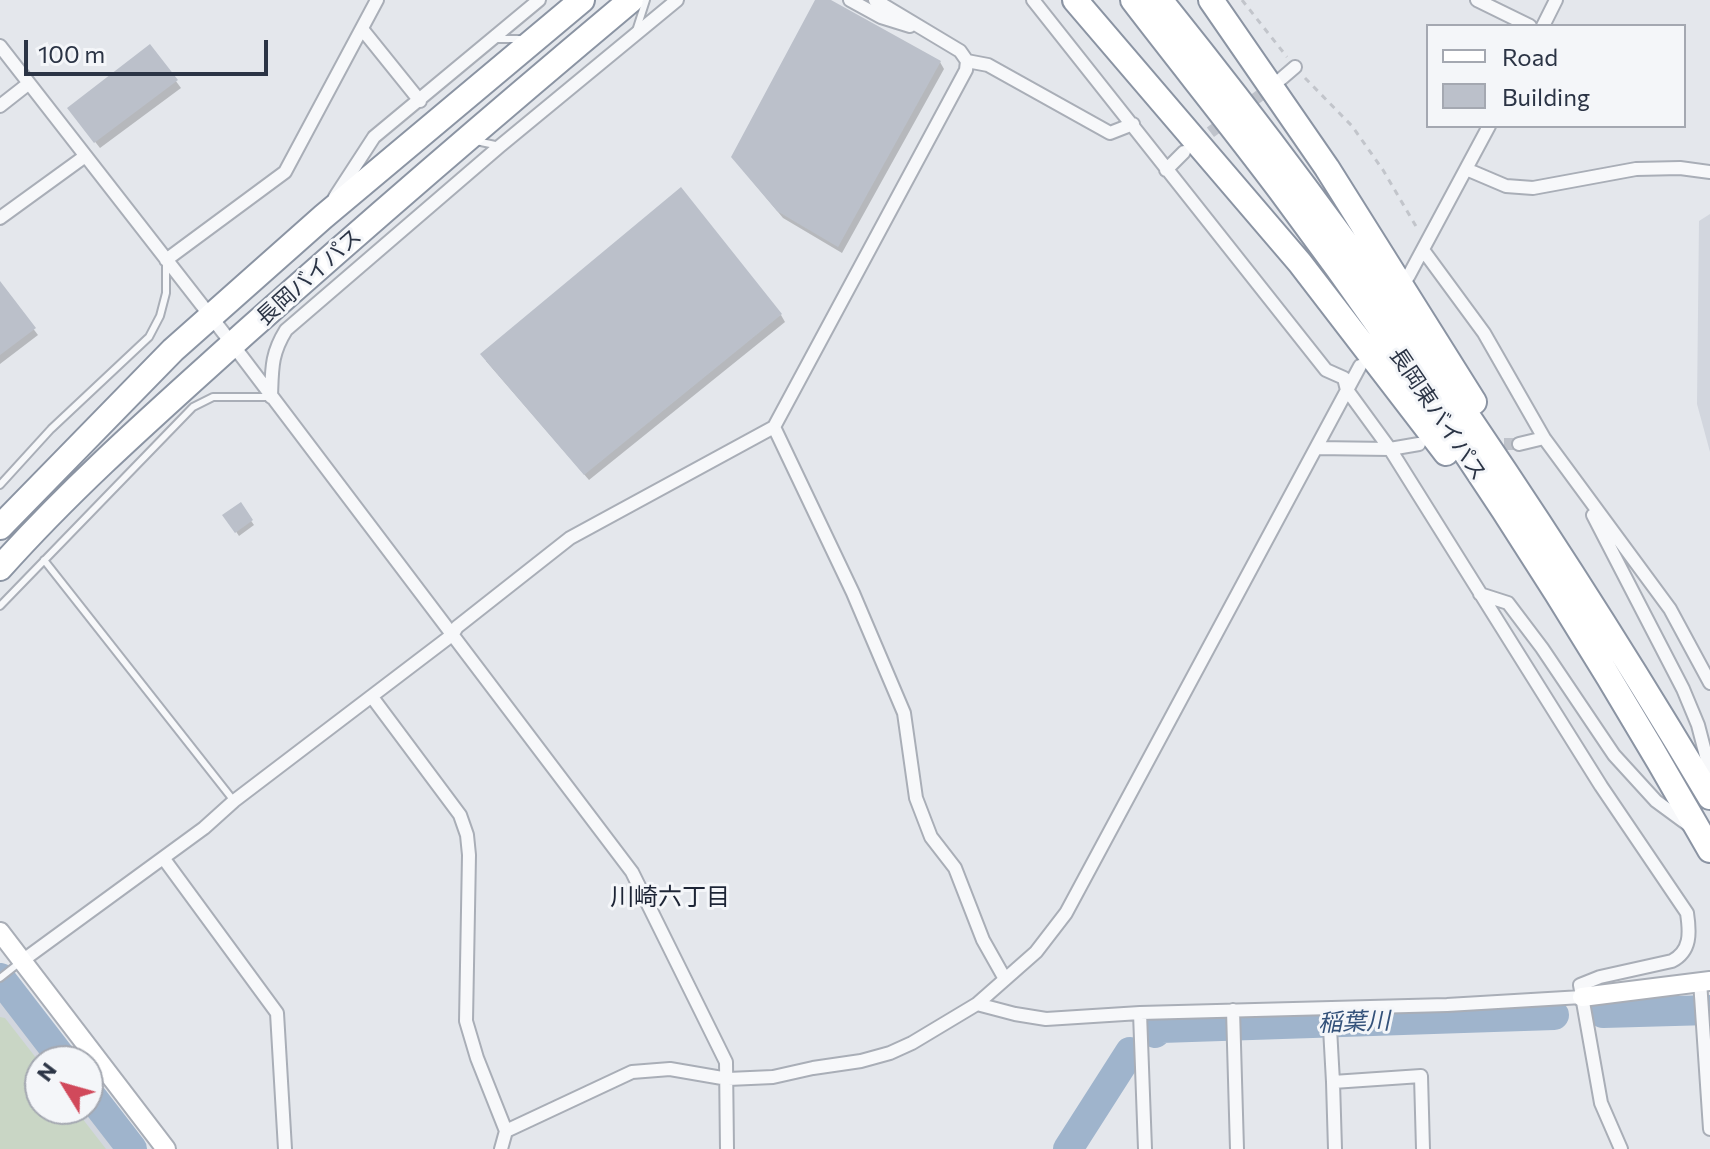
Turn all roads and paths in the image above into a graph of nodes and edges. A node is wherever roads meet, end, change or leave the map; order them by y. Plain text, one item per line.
1 (377, 0) edge
2 (539, 0) edge
3 (582, 0) edge
4 (631, 0) edge
5 (646, 0) edge
6 (677, 0) edge
7 (850, 0) edge
8 (875, 0) edge
9 (1033, 0) edge
10 (1075, 0) edge
11 (1133, 0) edge
12 (1160, 0) edge
13 (1211, 0) edge
14 (1242, 0) edge
15 (1477, 0) edge
16 (1556, 0) edge
17 (1526, 24) edge
18 (1544, 24) edge
19 (362, 29) junction
20 (932, 33) junction
21 (635, 34) junction
22 (494, 39) junction
23 (535, 39) junction
24 (0, 46) edge
25 (967, 61) junction
26 (1295, 67) junction
27 (1281, 79) tunnel mouth
28 (28, 84) junction
29 (420, 101) junction
30 (0, 106) edge
31 (1133, 124) junction
32 (1488, 128) edge
33 (470, 139) junction
34 (500, 146) junction
35 (1184, 152) tunnel mouth
36 (84, 157) junction
37 (1466, 169) junction
38 (1166, 170) junction
39 (1710, 172) edge
40 (323, 217) junction
41 (0, 218) edge
42 (1423, 250) junction
43 (166, 260) junction
44 (1408, 277) dead end
45 (212, 319) junction
46 (233, 345) junction
47 (1360, 366) dead end
48 (1347, 390) junction
49 (271, 397) junction
50 (774, 427) junction
51 (1544, 438) junction
52 (1419, 444) dead end
53 (1519, 444) tunnel mouth
54 (1316, 448) junction
55 (1390, 449) junction
56 (1578, 484) junction
57 (0, 485) edge
58 (0, 527) edge
59 (44, 560) junction
60 (0, 568) edge
61 (1480, 594) junction
62 (0, 606) edge
63 (1568, 610) junction
64 (452, 635) junction
65 (1642, 682) junction
66 (1710, 683) edge
67 (372, 697) junction
68 (1710, 771) edge
69 (1710, 797) edge
70 (234, 801) junction
71 (1706, 843) edge
72 (164, 859) junction
73 (0, 932) edge
74 (22, 961) junction
75 (0, 978) edge
76 (1005, 979) junction
77 (1704, 987) edge
78 (1582, 997) junction
79 (977, 1004) junction
80 (1233, 1010) junction
81 (1329, 1010) junction
82 (1140, 1013) junction
83 (728, 1079) junction
84 (1333, 1082) junction
85 (1710, 1129) edge
86 (506, 1131) junction
87 (166, 1149) edge
88 (285, 1149) edge
89 (501, 1149) edge
90 (727, 1149) edge
91 (1145, 1149) edge
92 (1237, 1149) edge
93 (1335, 1149) edge
94 (1423, 1149) edge
95 (1621, 1149) edge

1 - 19 street
2 - 22 street
3 - 23 highway, 長岡バイパス
4 - 33 highway, 長岡バイパス
5 - 21 lane
6 - 21 street
7 - 20 street
8 - 20 street
9 - 31 street
10 - 63 highway
11 - 63 highway, 長岡東バイパス
12 - 65 highway, 長岡東バイパス
13 - 65 highway
14 - 26 path
15 - 17 street
16 - 18 street
19 - 29 street
19 - 43 street
20 - 25 street
21 - 34 street
22 - 23 lane
22 - 29 street
23 - 40 highway, 長岡バイパス
24 - 28 street
25 - 31 street
25 - 50 street
26 - 27 street
26 - 42 path
28 - 30 street
28 - 36 street
29 - 40 street
31 - 38 street
32 - 37 street
33 - 34 lane
33 - 46 highway, 長岡バイパス
34 - 49 street
35 - 38 street
36 - 41 street
36 - 43 street
37 - 39 street
37 - 42 street
38 - 48 street
40 - 45 highway, 長岡バイパス
42 - 44 street
42 - 51 street
43 - 45 street
43 - 57 lane
45 - 46 street
45 - 58 highway, 長岡バイパス
46 - 49 street
46 - 60 highway, 長岡バイパス
47 - 48 street
48 - 54 street
48 - 55 street
49 - 59 lane
49 - 64 street
50 - 64 street
50 - 76 street
51 - 53 street
51 - 56 street
52 - 55 street
54 - 55 street
54 - 76 street
55 - 61 street
56 - 66 street
56 - 68 street
59 - 62 lane
59 - 70 lane
61 - 71 street
61 - 78 street
63 - 71 highway, 長岡東バイパス
64 - 67 street
64 - 83 street
65 - 69 highway, 長岡東バイパス
67 - 70 street
67 - 86 street
70 - 72 street
72 - 74 street
72 - 88 street
73 - 74 street
74 - 75 lane
74 - 87 street
76 - 79 street
77 - 78 street
77 - 85 street
78 - 81 street
78 - 95 street
79 - 82 street
79 - 83 street
80 - 81 street
80 - 82 street
80 - 92 street
81 - 84 street
82 - 91 street
83 - 86 street
83 - 90 street
84 - 93 street
84 - 94 street
86 - 89 street

